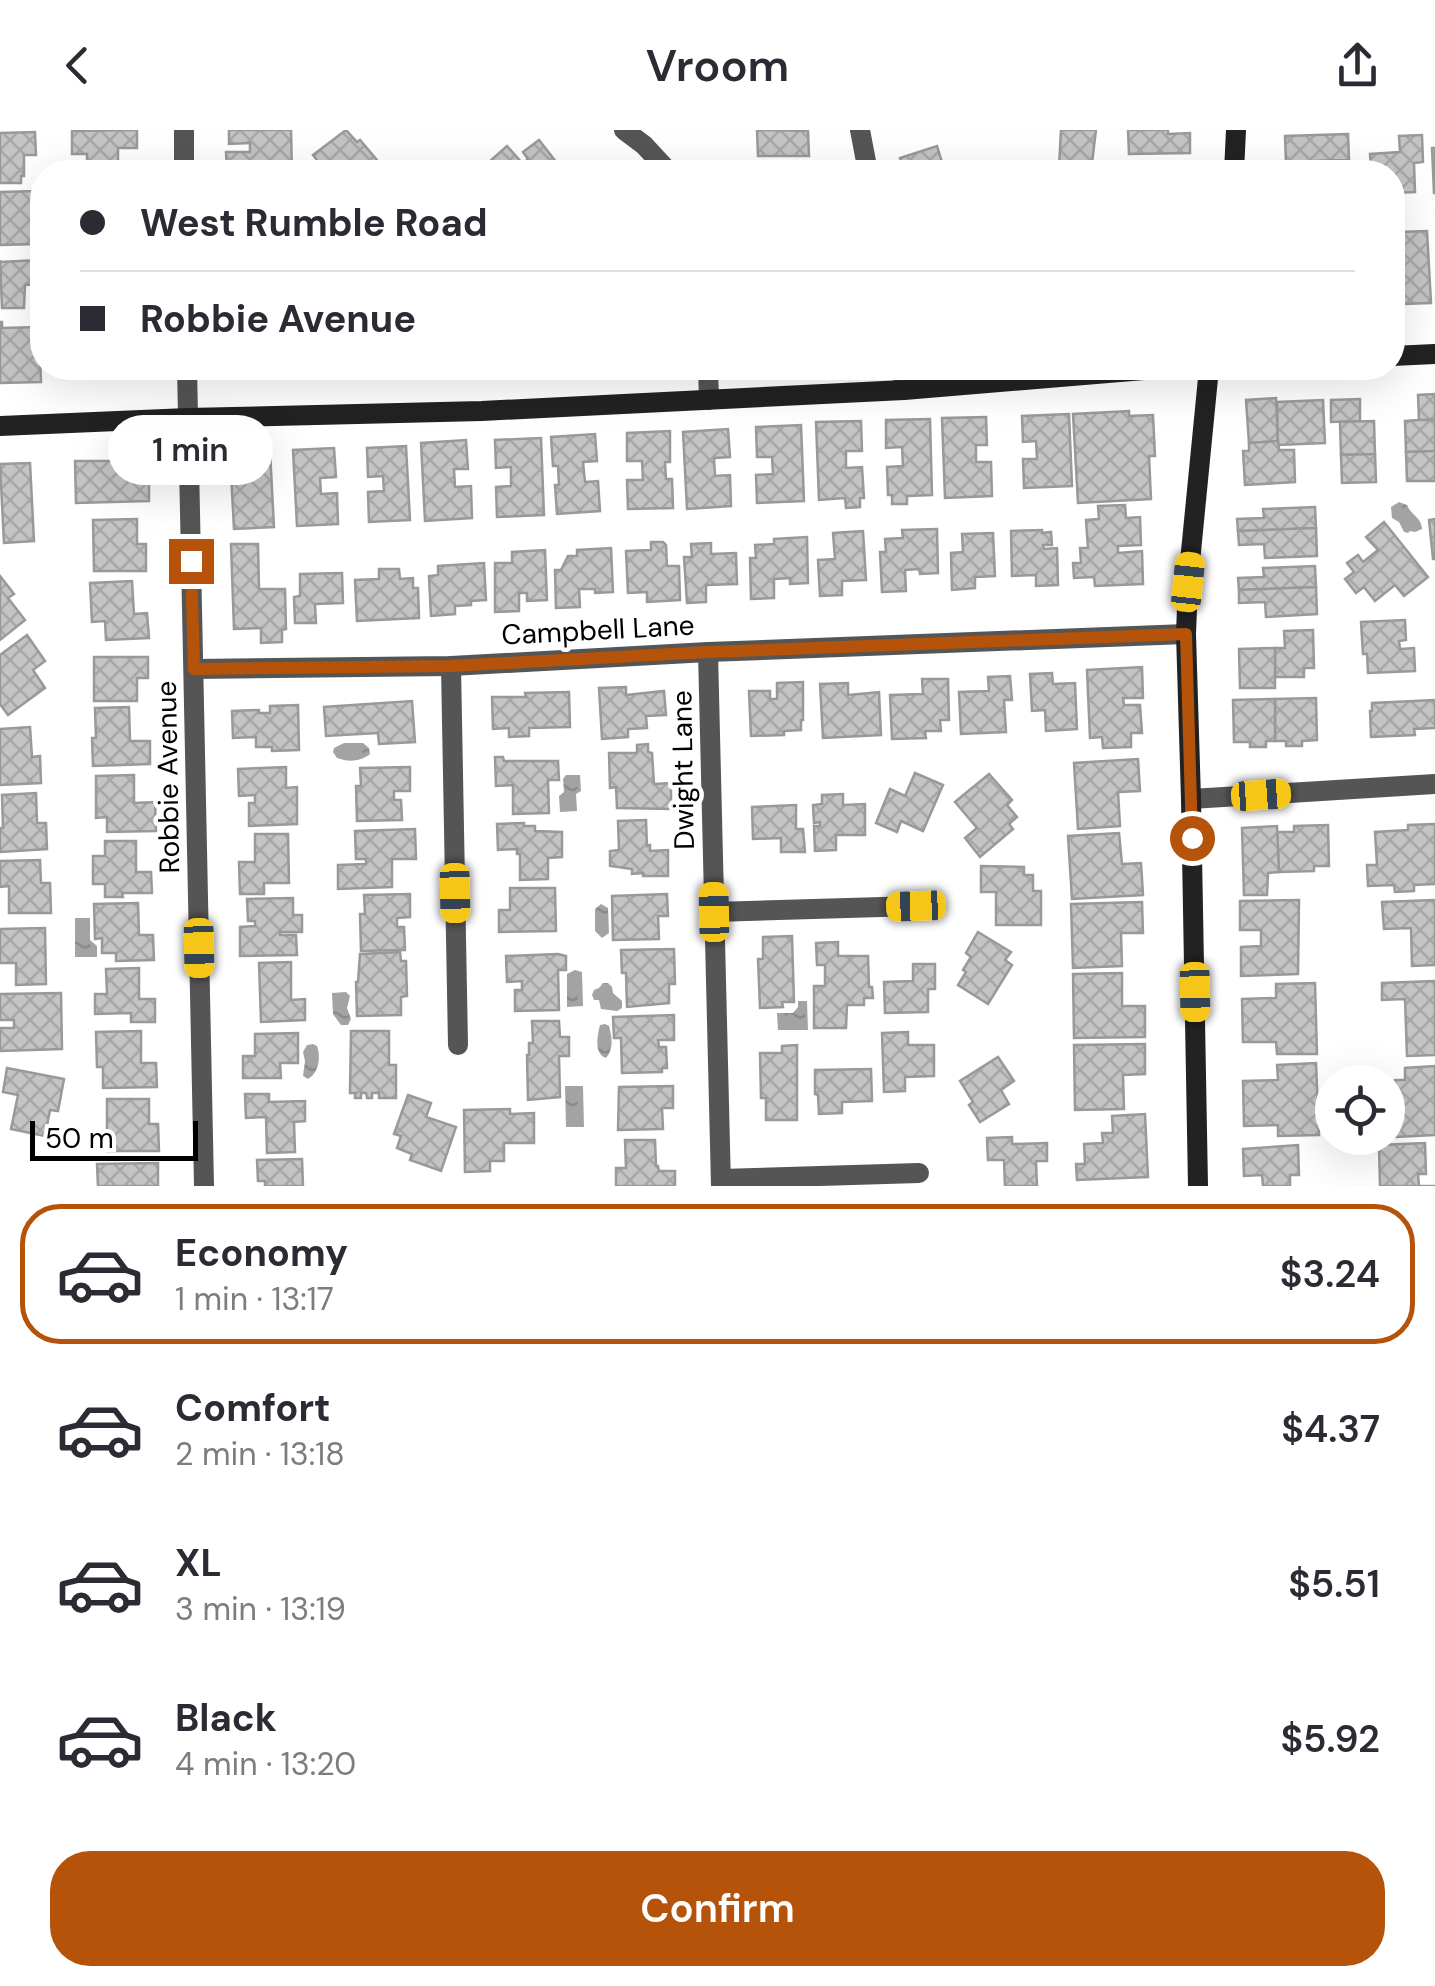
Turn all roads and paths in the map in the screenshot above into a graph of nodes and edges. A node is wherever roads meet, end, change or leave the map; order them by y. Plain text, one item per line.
1 (184, 130) edge
2 (624, 130) edge
3 (860, 130) edge
4 (1236, 130) edge
5 (184, 160) edge
6 (658, 160) edge
7 (866, 160) edge
8 (1235, 160) edge
9 (1435, 354) edge
10 (1405, 355) edge
11 (187, 380) edge
12 (708, 380) edge
13 (904, 380) edge
14 (1024, 380) edge
15 (1208, 380) edge
16 (904, 390) junction
17 (709, 400) junction
18 (188, 418) junction
19 (0, 426) edge
20 (1186, 634) junction
21 (708, 652) junction
22 (451, 666) junction
23 (194, 669) junction
24 (1435, 784) edge
25 (1191, 799) junction
26 (916, 906) dead end
27 (714, 912) junction
28 (458, 1045) dead end
29 (919, 1173) dead end
30 (721, 1182) edge
31 (204, 1186) edge
32 (1198, 1186) edge

1 - 5 street
2 - 6 street
3 - 7 street
4 - 8 street
9 - 10 street
11 - 18 street, Robbie Avenue
12 - 17 street
13 - 16 street
14 - 16 street
15 - 20 street
16 - 17 street
17 - 18 street
18 - 19 street
18 - 23 street, Robbie Avenue
20 - 21 street, Campbell Lane
20 - 25 street
21 - 22 street, Campbell Lane
21 - 27 street, Dwight Lane
22 - 23 street, Campbell Lane
22 - 28 street
23 - 31 street, Robbie Avenue
24 - 25 street
25 - 32 street
26 - 27 street
27 - 30 street, Dwight Lane
29 - 30 street

